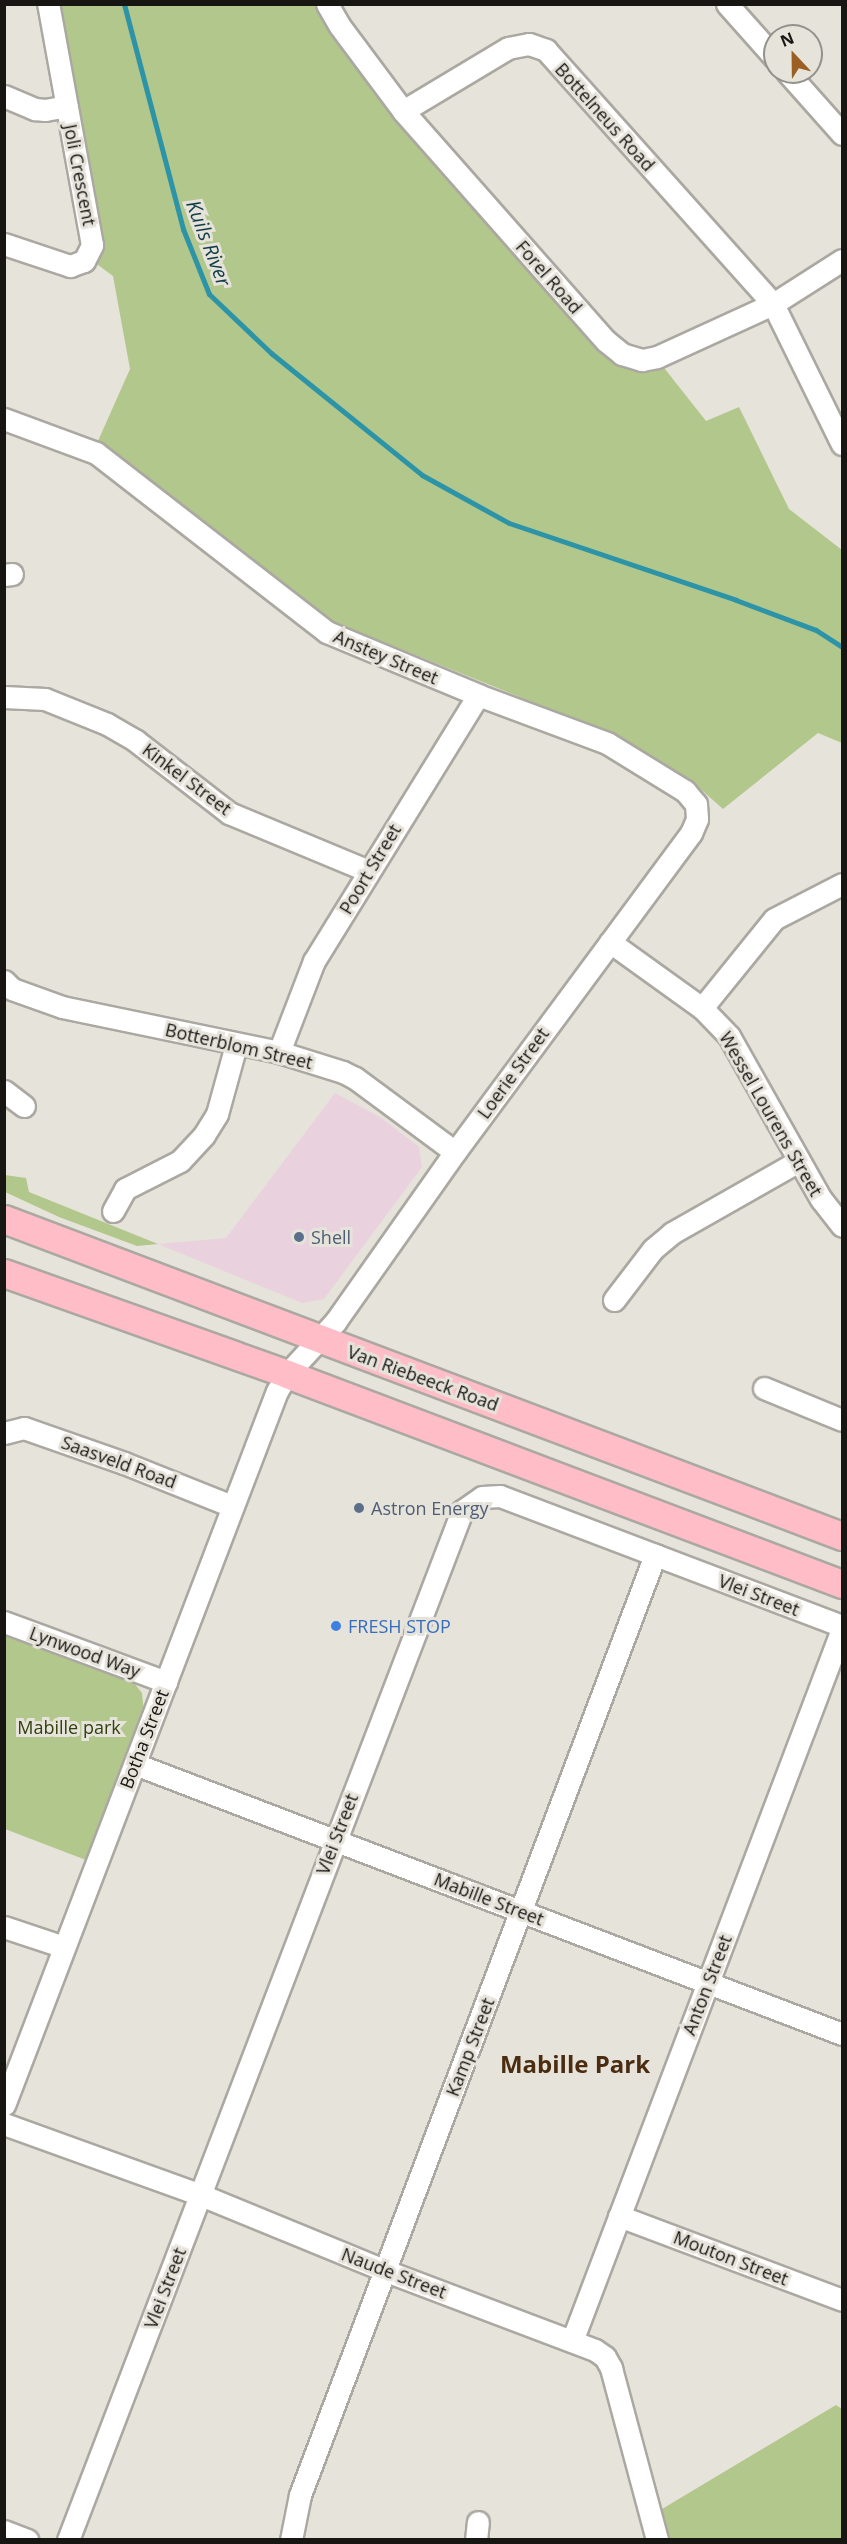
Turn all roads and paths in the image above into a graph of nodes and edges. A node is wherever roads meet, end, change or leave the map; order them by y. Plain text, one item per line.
1 (48, 4) edge
2 (327, 4) edge
3 (727, 4) edge
4 (763, 44) edge
5 (798, 84) edge
6 (4, 96) edge
7 (67, 106) junction
8 (403, 111) junction
9 (843, 134) edge
10 (4, 243) edge
11 (843, 260) edge
12 (772, 304) junction
13 (4, 419) edge
14 (843, 444) edge
15 (478, 695) junction
16 (4, 697) edge
17 (696, 804) joint
18 (368, 871) junction
19 (843, 884) edge
20 (610, 942) junction
21 (7, 991) edge
22 (702, 1008) junction
23 (236, 1044) junction
24 (279, 1052) junction
25 (4, 1091) edge
26 (24, 1106) dead end
27 (455, 1152) junction
28 (799, 1161) junction
29 (113, 1211) dead end
30 (4, 1219) edge
31 (843, 1226) edge
32 (4, 1273) edge
33 (614, 1300) dead end
34 (319, 1339) junction
35 (287, 1374) junction
36 (764, 1388) dead end
37 (843, 1419) edge
38 (4, 1433) edge
39 (232, 1506) junction
40 (843, 1536) edge
41 (655, 1555) junction
42 (843, 1584) edge
43 (4, 1622) edge
44 (843, 1628) edge
45 (166, 1682) junction
46 (135, 1764) junction
47 (335, 1840) junction
48 (521, 1911) junction
49 (4, 1928) edge
50 (64, 1947) junction
51 (708, 1983) junction
52 (843, 2034) edge
53 (4, 2105) edge
54 (4, 2124) edge
55 (201, 2195) junction
56 (619, 2216) junction
57 (386, 2271) junction
58 (843, 2300) edge
59 (572, 2341) junction
60 (4, 2531) edge
61 (27, 2540) edge
62 (68, 2540) edge
63 (291, 2540) edge
64 (657, 2540) edge

1 - 7 street, Joli Crescent
2 - 8 street, Forel Road
3 - 4 street
5 - 9 street
6 - 7 street
7 - 10 street, Joli Crescent
8 - 12 street, Forel Road
8 - 12 street, Bottelneus Road
11 - 12 street, Forel Road
12 - 14 street, Bottelneus Road
13 - 15 street, Anstey Street
15 - 17 street, Anstey Street
15 - 18 street, Poort Street
16 - 18 street, Kinkel Street
17 - 20 street, Loerie Street
18 - 24 street, Poort Street
19 - 22 street
20 - 22 street, Wessel Lourens Street
20 - 27 street, Loerie Street
21 - 23 street, Botterblom Street
22 - 28 street, Wessel Lourens Street
23 - 24 street, Botterblom Street
23 - 29 street
24 - 27 street, Botterblom Street
25 - 26 street
27 - 34 street, Loerie Street
28 - 31 street, Wessel Lourens Street
28 - 33 street
30 - 34 main road, Van Riebeeck Road
32 - 35 main road
34 - 35 street, Loerie Street
34 - 40 main road, Van Riebeeck Road
35 - 39 street, Botha Street
35 - 42 main road
36 - 37 street
38 - 39 street, Saasveld Road
39 - 45 street, Botha Street
41 - 44 street, Vlei Street
41 - 47 street, Vlei Street
41 - 48 street, Kamp Street
43 - 45 street, Lynwood Way
44 - 51 street, Anton Street
45 - 46 street, Botha Street
46 - 47 street, Mabille Street
46 - 50 street, Botha Street
47 - 48 street, Mabille Street
47 - 55 street, Vlei Street
48 - 51 street, Mabille Street
48 - 57 street, Kamp Street
49 - 50 street
50 - 53 street, Botha Street
51 - 52 street, Mabille Street
51 - 56 street, Anton Street
54 - 55 street, Naude Street
55 - 57 street, Naude Street
55 - 62 street, Vlei Street
56 - 58 street, Mouton Street
56 - 59 street, Anton Street
57 - 59 street, Naude Street
57 - 63 street, Kamp Street
59 - 64 street, Naude Street
60 - 61 street

